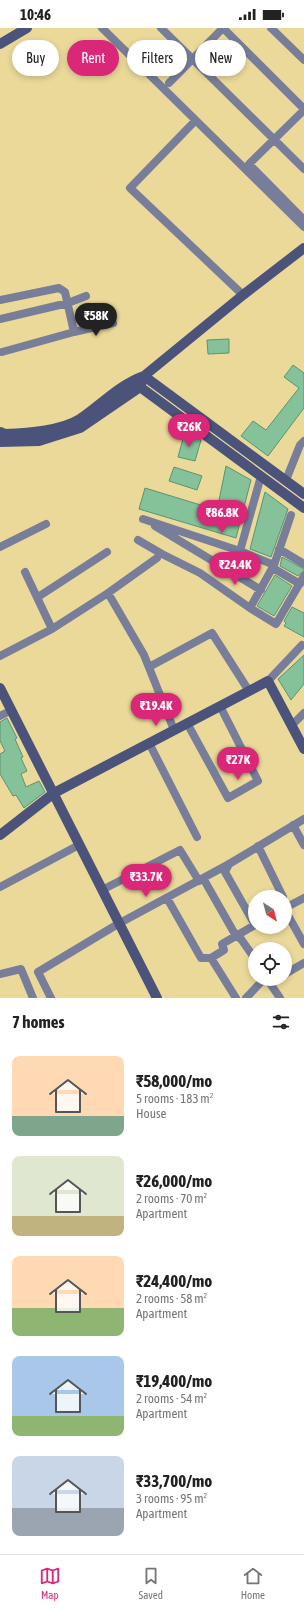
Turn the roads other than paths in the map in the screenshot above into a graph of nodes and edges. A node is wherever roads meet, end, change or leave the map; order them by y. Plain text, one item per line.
1 (27, 28) edge
2 (102, 28) edge
3 (161, 28) edge
4 (223, 28) edge
5 (271, 28) edge
6 (0, 44) edge
7 (192, 59) junction
8 (304, 60) edge
9 (169, 83) dead end
10 (304, 110) edge
11 (195, 121) junction
12 (274, 139) junction
13 (304, 169) edge
14 (304, 220) edge
15 (304, 227) edge
16 (304, 248) edge
17 (243, 294) junction
18 (86, 296) dead end
19 (0, 300) edge
20 (68, 303) junction
21 (0, 319) edge
22 (113, 323) dead end
23 (74, 332) junction
24 (2, 352) dead end
25 (144, 376) junction
26 (140, 387) junction
27 (0, 432) edge
28 (304, 441) edge
29 (0, 442) edge
30 (261, 476) junction
31 (286, 480) junction
32 (304, 494) edge
33 (304, 508) edge
34 (291, 515) dead end
35 (46, 524) dead end
36 (138, 540) dead end
37 (0, 547) edge
38 (279, 550) junction
39 (240, 551) junction
40 (107, 552) dead end
41 (157, 558) dead end
42 (304, 564) edge
43 (273, 566) junction
44 (230, 571) junction
45 (26, 572) dead end
46 (302, 580) edge
47 (261, 590) junction
48 (108, 592) junction
49 (38, 597) junction
50 (250, 608) junction
51 (52, 629) junction
52 (302, 645) dead end
53 (0, 656) edge
54 (149, 667) junction
55 (268, 680) junction
56 (0, 688) edge
57 (249, 691) junction
58 (220, 706) junction
59 (12, 710) junction
60 (304, 713) edge
61 (0, 716) edge
62 (187, 723) junction
63 (292, 725) junction
64 (174, 730) junction
65 (149, 743) junction
66 (304, 749) edge
67 (54, 794) junction
68 (304, 819) edge
69 (293, 825) junction
70 (0, 835) edge
71 (197, 836) dead end
72 (79, 845) junction
73 (258, 846) junction
74 (304, 846) edge
75 (229, 864) junction
76 (201, 879) junction
77 (0, 887) edge
78 (102, 890) junction
79 (280, 890) edge
80 (167, 898) junction
81 (304, 898) edge
82 (292, 903) edge
83 (248, 913) edge
84 (292, 919) edge
85 (118, 924) junction
86 (248, 929) edge
87 (236, 936) junction
88 (304, 944) edge
89 (248, 948) edge
90 (211, 958) junction
91 (304, 963) edge
92 (21, 969) junction
93 (292, 970) edge
94 (38, 972) junction
95 (0, 974) edge
96 (261, 986) edge
97 (273, 986) edge
98 (33, 998) edge
99 (51, 998) edge
100 (157, 998) edge
101 (236, 998) edge
102 (246, 998) edge
103 (280, 998) edge

1 - 6 street
2 - 11 street
3 - 7 street
4 - 7 street
4 - 10 street
5 - 8 street
7 - 9 street
7 - 12 street
10 - 12 street
11 - 15 street
11 - 17 street
12 - 13 street
12 - 14 street
16 - 17 street
17 - 25 street
18 - 20 street
19 - 20 street
20 - 21 street
20 - 23 street
22 - 23 street
23 - 24 street
25 - 26 street
25 - 27 street
25 - 31 street
26 - 29 street
26 - 30 street
28 - 31 street
30 - 33 street
30 - 39 street
31 - 32 street
34 - 38 street
35 - 37 street
36 - 50 street
38 - 42 street
38 - 43 street
39 - 43 street
39 - 44 street
39 - 44 street
40 - 49 street
41 - 48 street
43 - 46 street
43 - 47 street
44 - 47 street
45 - 49 street
46 - 50 street
47 - 50 street
48 - 51 street
48 - 54 street
49 - 51 street
51 - 53 street
52 - 55 street
54 - 57 street
54 - 64 street
55 - 57 street
55 - 63 street
56 - 59 street
57 - 58 street
58 - 62 street
58 - 62 street
59 - 61 street
59 - 67 street
60 - 63 street
62 - 64 street
63 - 66 street
64 - 65 street
65 - 67 street
65 - 71 street
67 - 70 street
67 - 72 street
68 - 69 street
69 - 73 street
69 - 74 street
72 - 77 street
72 - 78 street
73 - 75 street
73 - 79 street
75 - 76 street
75 - 83 street
76 - 78 street
76 - 80 street
76 - 87 street
78 - 85 street
80 - 85 street
80 - 90 street
81 - 82 street
84 - 88 street
85 - 94 street
85 - 100 street
86 - 87 street
87 - 89 street
87 - 90 street
90 - 101 street
91 - 93 street
92 - 94 street
92 - 95 street
92 - 98 street
94 - 99 street
96 - 102 street
97 - 103 street

